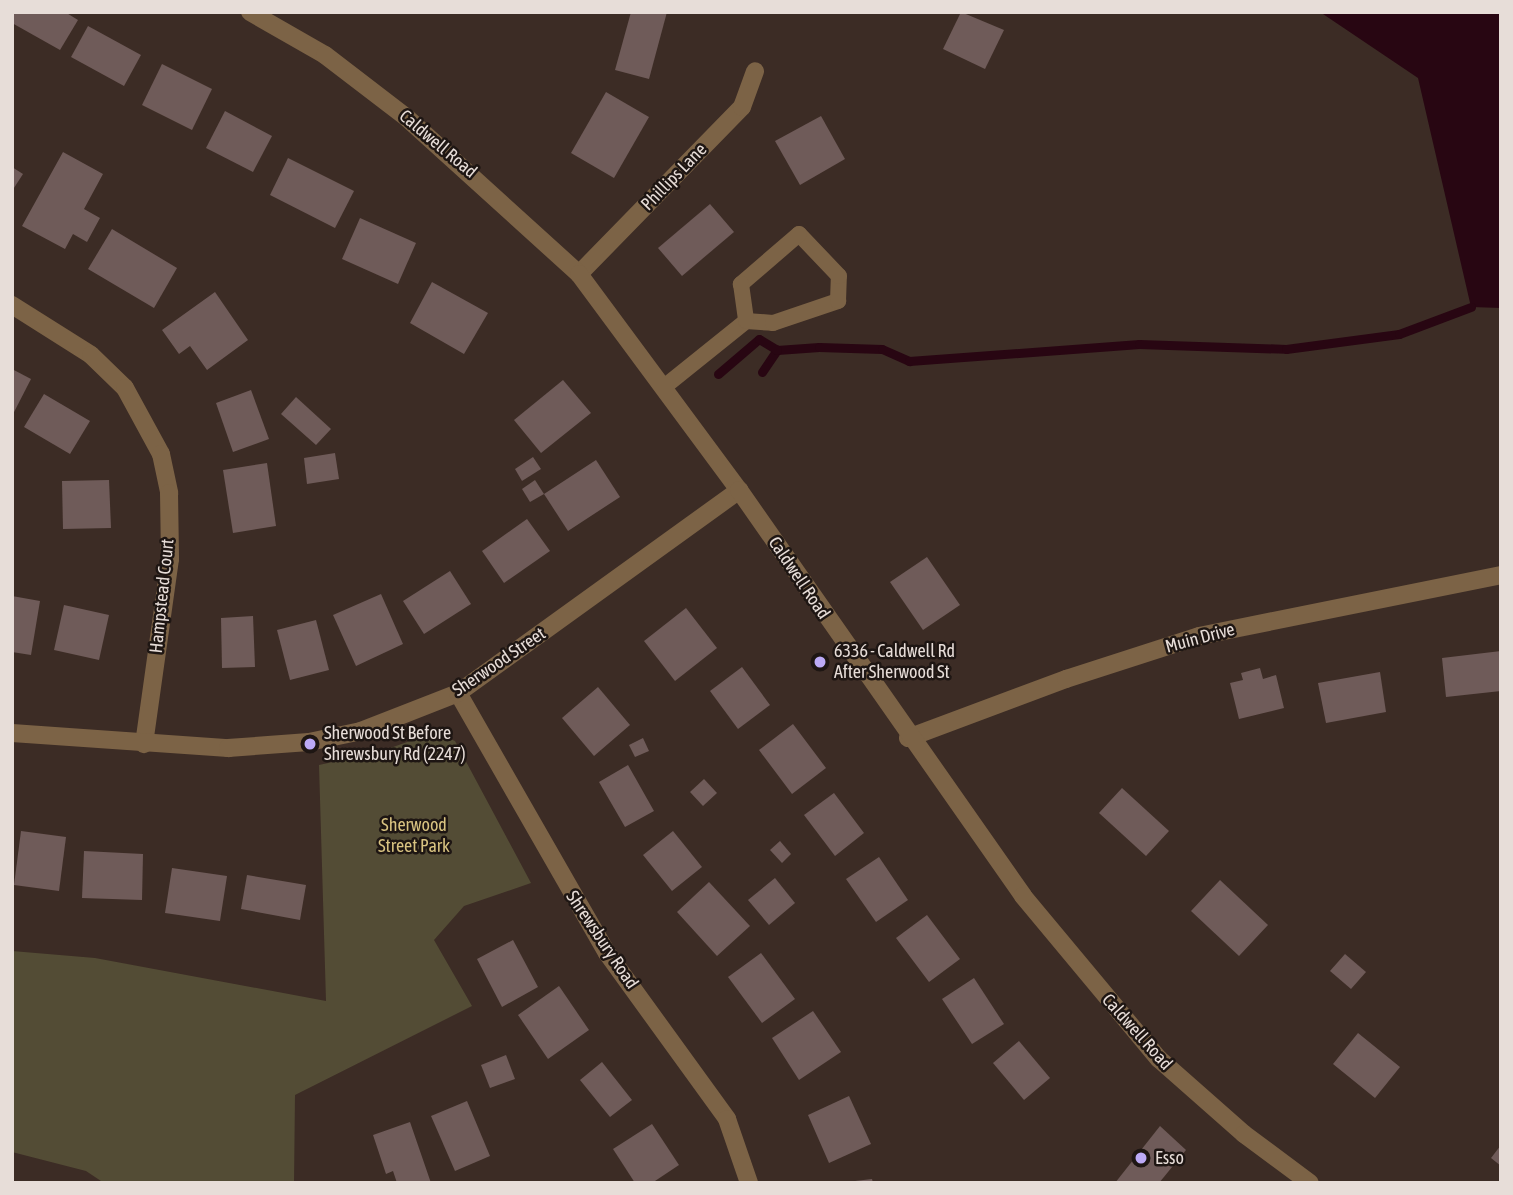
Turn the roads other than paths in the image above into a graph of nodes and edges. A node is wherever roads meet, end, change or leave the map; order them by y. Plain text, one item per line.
1 (250, 12) edge
2 (755, 71) dead end
3 (579, 274) junction
4 (12, 305) edge
5 (746, 321) junction
6 (664, 387) junction
7 (739, 490) junction
8 (1501, 575) edge
9 (458, 694) junction
10 (12, 733) edge
11 (908, 738) junction
12 (144, 744) junction
13 (749, 1183) edge
14 (1310, 1183) edge

1 - 3 street, Caldwell Road
2 - 3 street, Phillips Lane
3 - 6 street, Caldwell Road
4 - 12 street, Hampstead Court
5 - 5 lane
5 - 6 lane
6 - 7 street, Caldwell Road
7 - 9 street, Sherwood Street
7 - 11 street, Caldwell Road
8 - 11 street, Muin Drive
9 - 12 street, Sherwood Street
9 - 13 street, Shrewsbury Road
10 - 12 street, Sherwood Street
11 - 14 street, Caldwell Road

